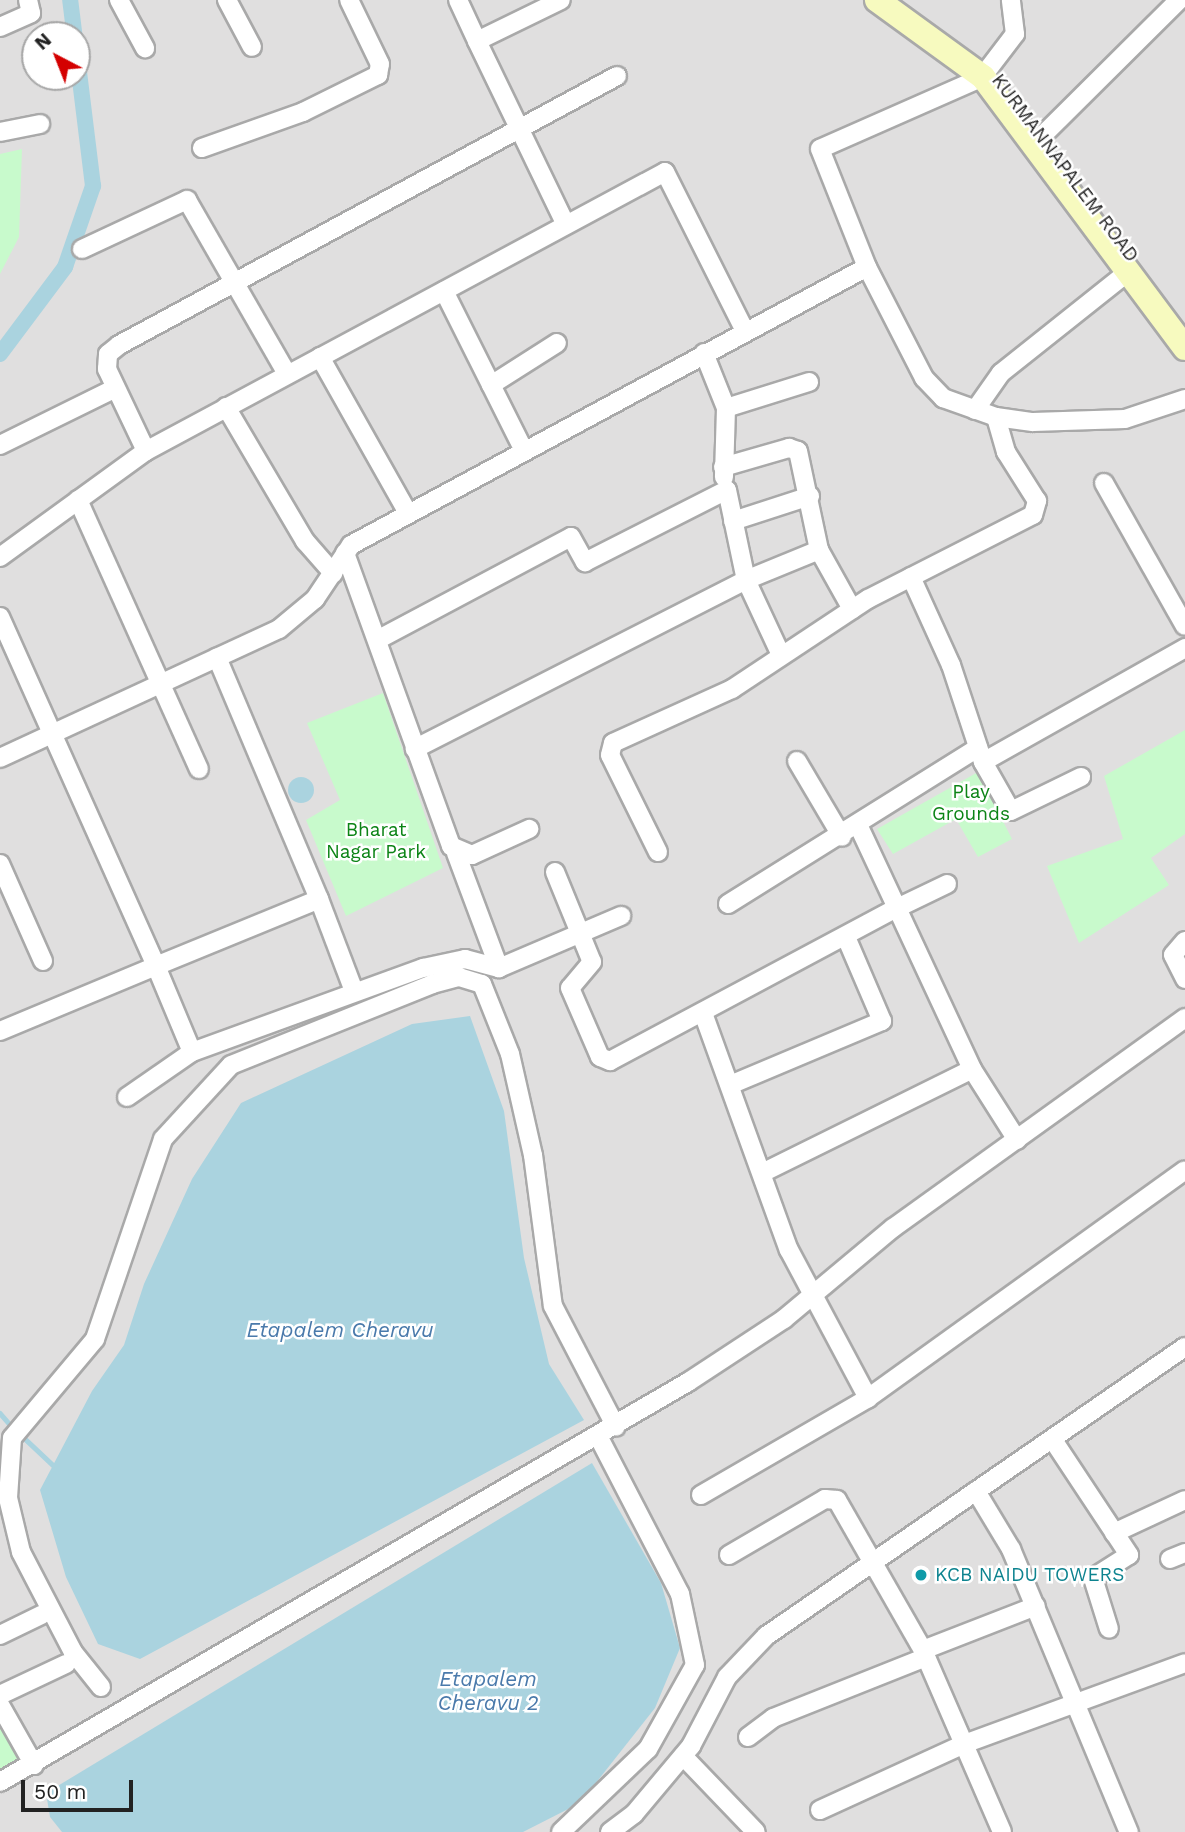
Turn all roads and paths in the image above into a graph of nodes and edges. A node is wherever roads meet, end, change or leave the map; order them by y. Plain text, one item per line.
1 (28, 0) edge
2 (119, 0) edge
3 (227, 0) edge
4 (349, 0) edge
5 (458, 0) edge
6 (561, 0) edge
7 (877, 0) edge
8 (895, 0) edge
9 (1011, 0) edge
10 (1176, 1) edge
11 (0, 27) edge
12 (477, 41) junction
13 (252, 47) dead end
14 (145, 48) dead end
15 (986, 72) junction
16 (617, 76) dead end
17 (40, 124) dead end
18 (0, 132) edge
19 (519, 134) junction
20 (1039, 140) junction
21 (202, 148) dead end
22 (566, 225) junction
23 (82, 249) dead end
24 (867, 267) junction
25 (1128, 272) junction
26 (238, 286) junction
27 (444, 291) junction
28 (1185, 326) edge
29 (744, 331) junction
30 (557, 343) dead end
31 (1185, 348) edge
32 (704, 353) junction
33 (320, 357) junction
34 (287, 374) junction
35 (810, 382) dead end
36 (491, 385) junction
37 (114, 389) junction
38 (1185, 399) edge
39 (226, 407) junction
40 (726, 408) junction
41 (975, 410) junction
42 (996, 418) junction
43 (0, 445) edge
44 (523, 449) junction
45 (145, 451) junction
46 (723, 467) junction
47 (1104, 483) dead end
48 (727, 490) junction
49 (810, 496) junction
50 (78, 500) junction
51 (408, 513) junction
52 (733, 521) junction
53 (819, 550) junction
54 (345, 553) junction
55 (0, 557) edge
56 (333, 573) junction
57 (911, 577) junction
58 (746, 580) junction
59 (852, 609) junction
60 (0, 617) edge
61 (1185, 625) edge
62 (379, 639) junction
63 (1185, 648) edge
64 (781, 655) junction
65 (217, 657) junction
66 (156, 685) junction
67 (54, 734) junction
68 (415, 749) junction
69 (980, 755) junction
70 (0, 758) edge
71 (797, 761) dead end
72 (199, 769) dead end
73 (1081, 777) dead end
74 (859, 827) junction
75 (529, 829) dead end
76 (842, 837) junction
77 (658, 852) dead end
78 (456, 853) junction
79 (0, 864) edge
80 (555, 872) dead end
81 (947, 884) dead end
82 (319, 899) junction
83 (728, 904) dead end
84 (897, 908) junction
85 (621, 916) dead end
86 (581, 933) junction
87 (846, 937) junction
88 (1185, 941) edge
89 (43, 961) dead end
90 (156, 966) junction
91 (499, 968) junction
92 (1185, 979) edge
93 (354, 991) junction
94 (702, 1013) junction
95 (1185, 1018) edge
96 (0, 1031) edge
97 (192, 1052) junction
98 (972, 1069) junction
99 (730, 1085) junction
100 (127, 1097) dead end
101 (1017, 1140) junction
102 (1185, 1170) edge
103 (762, 1173) junction
104 (815, 1296) junction
105 (1181, 1350) edge
106 (1185, 1370) edge
107 (868, 1398) junction
108 (616, 1427) junction
109 (599, 1438) junction
110 (1052, 1440) junction
111 (976, 1491) junction
112 (701, 1494) dead end
113 (1185, 1500) edge
114 (1114, 1533) junction
115 (729, 1555) dead end
116 (877, 1561) junction
117 (1036, 1606) junction
118 (41, 1615) dead end
119 (1109, 1629) dead end
120 (0, 1635) edge
121 (924, 1653) junction
122 (1185, 1663) edge
123 (66, 1664) dead end
124 (102, 1688) dead end
125 (0, 1695) edge
126 (0, 1705) edge
127 (1073, 1705) junction
128 (748, 1737) dead end
129 (964, 1744) junction
130 (683, 1756) junction
131 (34, 1765) junction
132 (0, 1782) edge
133 (820, 1810) dead end
134 (635, 1823) edge
135 (561, 1832) edge
136 (610, 1832) edge
137 (756, 1832) edge
138 (1002, 1832) edge
139 (1129, 1832) edge

1 - 11 street
2 - 14 street
3 - 13 street
4 - 21 street
5 - 12 street
6 - 12 street
7 - 15 main road
8 - 15 main road, KURMANNAPALEM ROAD
9 - 15 street
10 - 20 street
12 - 19 street
15 - 20 main road, KURMANNAPALEM ROAD
15 - 24 street
16 - 19 street
17 - 18 street
19 - 22 street
19 - 26 street
20 - 25 main road
20 - 28 main road, KURMANNAPALEM ROAD
22 - 27 street
22 - 29 street
23 - 26 street
24 - 29 street
24 - 41 street
25 - 31 main road
25 - 41 street
26 - 34 street
26 - 37 street
27 - 33 street
27 - 36 street
29 - 32 street
30 - 36 street
32 - 40 street
32 - 44 street
33 - 34 street
33 - 51 street
34 - 39 street
35 - 40 street
36 - 44 street
37 - 43 street
37 - 45 street
38 - 42 street
39 - 45 street
39 - 56 street
40 - 46 street
41 - 42 street
42 - 57 street
44 - 51 street
45 - 50 street
46 - 48 street
46 - 49 street
47 - 61 street
48 - 52 street
48 - 62 street
49 - 52 street
49 - 53 street
50 - 55 street
50 - 66 street
51 - 54 street
52 - 58 street
53 - 58 street
53 - 59 street
54 - 56 street
54 - 62 street
56 - 65 street
57 - 59 street
57 - 69 street
58 - 64 street
58 - 68 street
59 - 64 street
60 - 67 street
62 - 68 street
63 - 69 street
64 - 77 street
65 - 66 street
65 - 82 street
66 - 67 street
66 - 72 street
67 - 70 street
67 - 90 street
68 - 78 street
69 - 73 street
69 - 74 street
71 - 76 street
74 - 76 street
74 - 84 street
75 - 78 street
76 - 83 street
78 - 91 street
79 - 89 street
80 - 86 street
81 - 84 street
82 - 90 street
82 - 93 street
84 - 87 street
84 - 98 street
85 - 86 street
86 - 91 street
86 - 94 street
87 - 94 street
87 - 99 street
88 - 92 street
90 - 96 street
90 - 97 street
91 - 93 street
93 - 97 street
94 - 99 street
95 - 101 street
97 - 100 street
98 - 101 street
98 - 103 street
99 - 103 street
101 - 104 street
102 - 107 street
103 - 104 street
104 - 107 street
104 - 108 street
105 - 106 street
105 - 110 street
107 - 112 street
108 - 109 street
108 - 124 street
109 - 131 street
109 - 135 street
110 - 111 street
110 - 114 street
111 - 116 street
111 - 117 street
113 - 114 street
114 - 119 street
115 - 116 street
116 - 121 street
116 - 130 street
117 - 121 street
117 - 127 street
118 - 120 street
121 - 128 street
121 - 129 street
122 - 127 street
123 - 125 street
126 - 131 street
127 - 129 street
127 - 139 street
129 - 133 street
129 - 138 street
130 - 134 street
130 - 137 street
131 - 132 street
134 - 136 street

